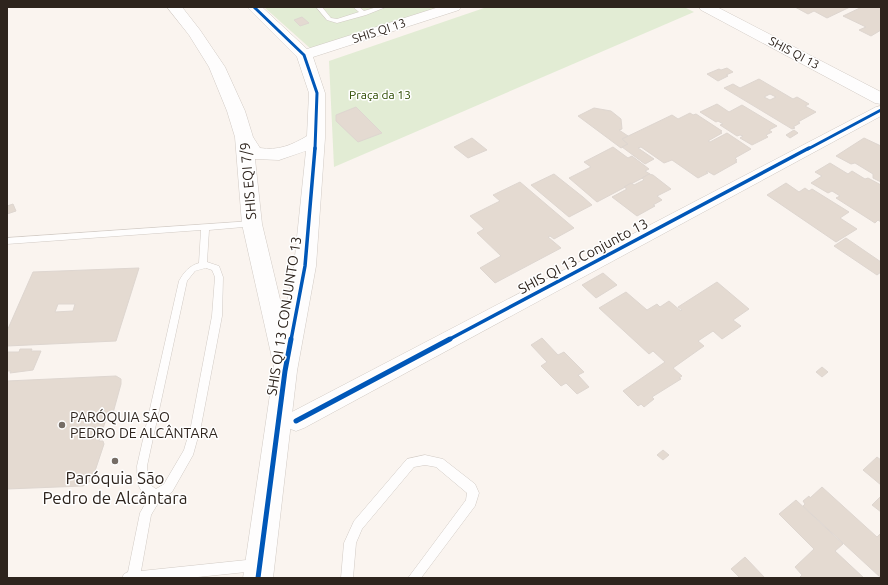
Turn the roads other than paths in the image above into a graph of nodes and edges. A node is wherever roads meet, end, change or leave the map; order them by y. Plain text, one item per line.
1 (174, 7) edge
2 (254, 7) edge
3 (319, 7) edge
4 (356, 7) edge
5 (384, 7) edge
6 (451, 7) edge
7 (706, 7) edge
8 (364, 14) junction
9 (304, 55) junction
10 (881, 99) edge
11 (881, 110) edge
12 (244, 137) junction
13 (316, 138) junction
14 (252, 224) junction
15 (205, 228) junction
16 (7, 241) edge
17 (203, 265) junction
18 (285, 371) junction
19 (296, 421) dead end
20 (156, 496) junction
21 (259, 571) edge
22 (128, 578) edge
23 (133, 578) edge
24 (347, 578) edge
25 (414, 578) edge

1 - 12 street, SHIS EQI 7/9
2 - 9 street, SHIS QI 13 CONJUNTO 13
3 - 8 lane
4 - 8 lane
5 - 8 lane
6 - 9 street, SHIS QI 13
7 - 10 street, SHIS QI 13
9 - 13 street, SHIS QI 13 CONJUNTO 13
11 - 19 street, SHIS QI 13 Conjunto 13
12 - 13 street
12 - 14 street, SHIS EQI 7/9
13 - 18 street, SHIS QI 13 CONJUNTO 13
14 - 15 lane
14 - 18 street, SHIS EQI 7/9
15 - 16 lane
15 - 17 lane
17 - 20 lane
17 - 20 lane
18 - 21 street, SHIS QI 13 CONJUNTO 13
20 - 23 lane
21 - 23 lane
22 - 23 lane
24 - 25 lane

